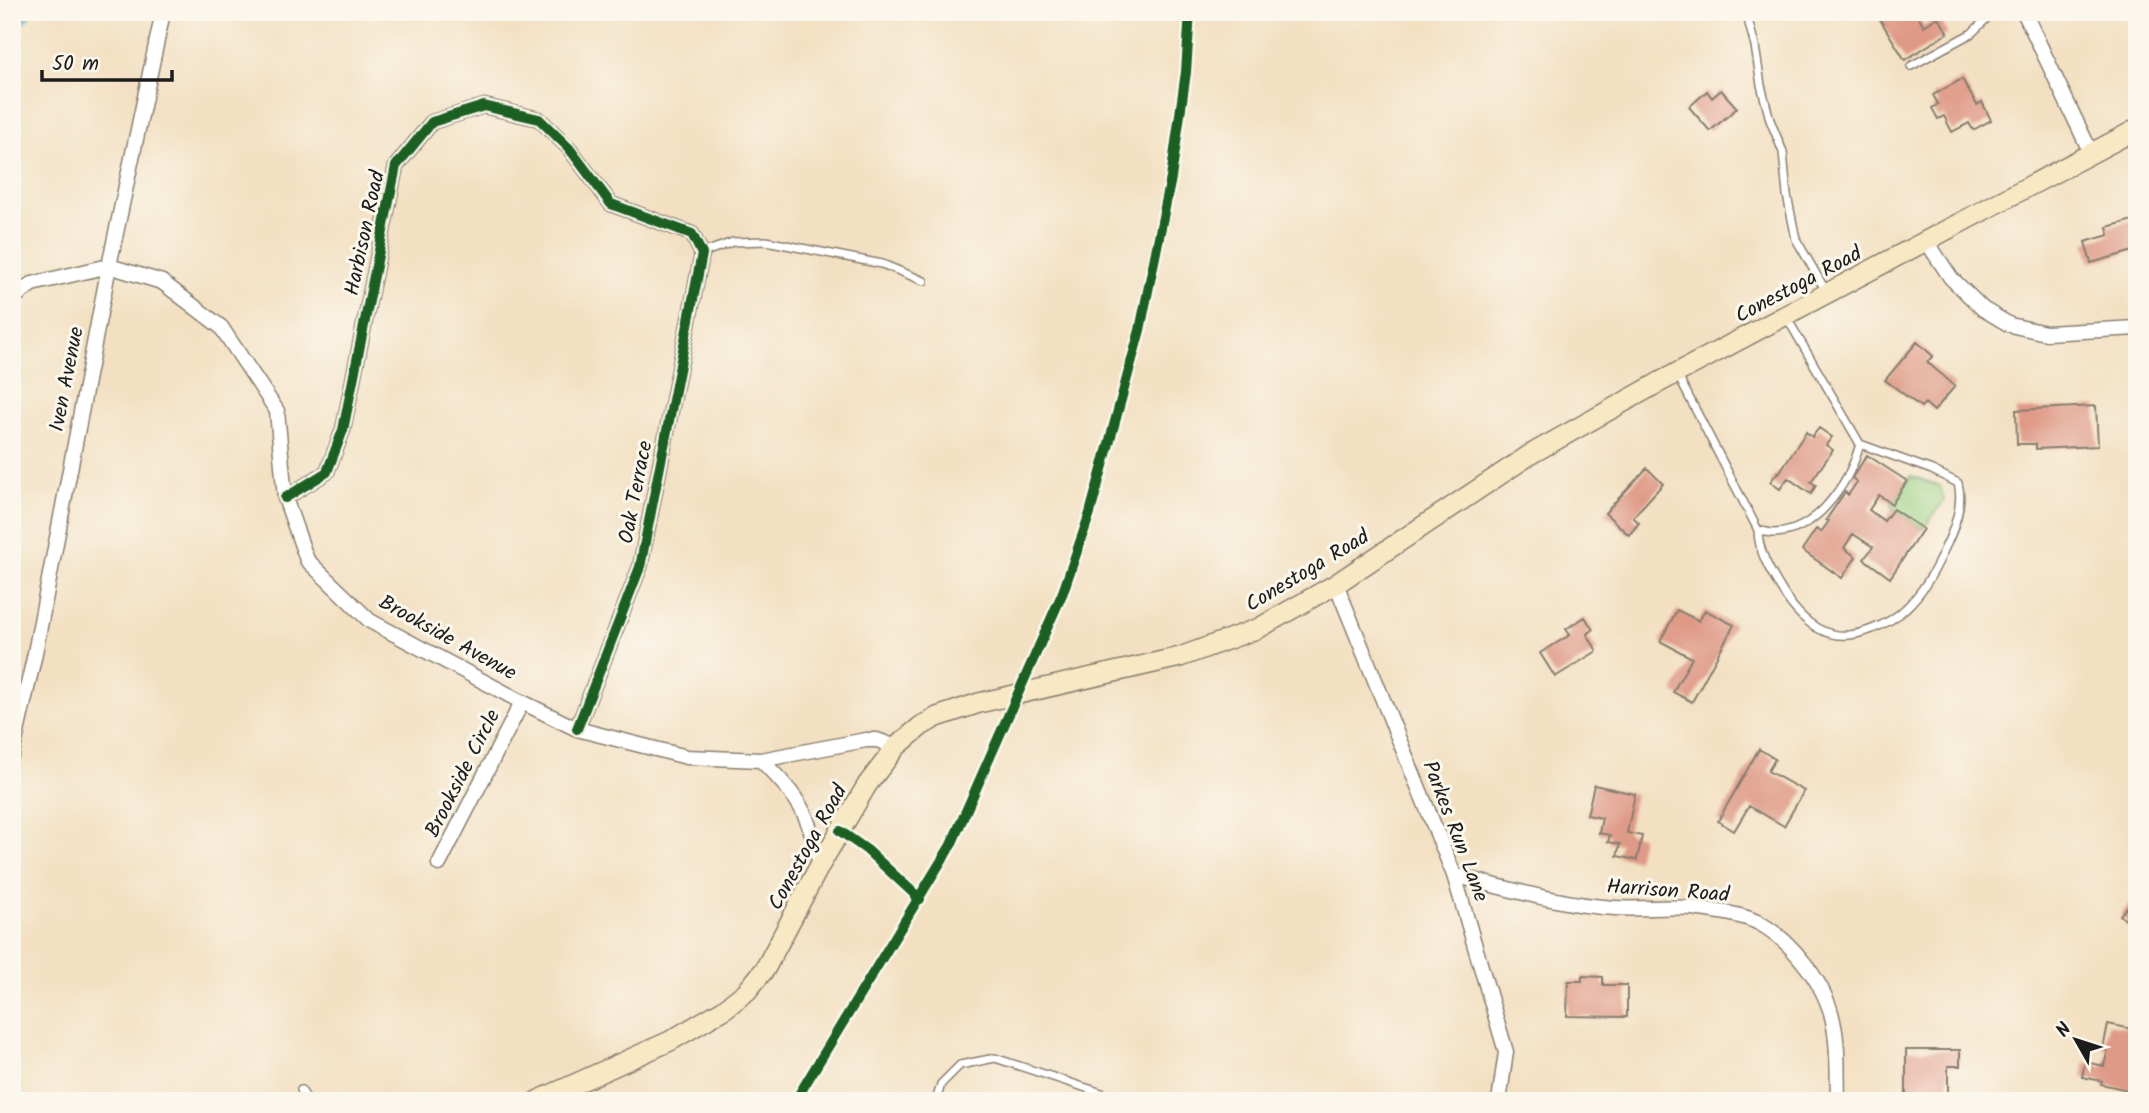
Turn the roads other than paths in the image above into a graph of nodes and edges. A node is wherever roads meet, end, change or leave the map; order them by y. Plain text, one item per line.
1 (163, 12) edge
2 (1746, 12) edge
3 (1993, 12) edge
4 (2024, 12) edge
5 (1911, 66) dead end
6 (2137, 129) edge
7 (2092, 155) junction
8 (1927, 242) junction
9 (702, 254) junction
10 (109, 266) junction
11 (923, 281) dead end
12 (1827, 294) junction
13 (12, 299) edge
14 (1786, 316) junction
15 (2137, 328) edge
16 (1677, 374) junction
17 (1860, 444) junction
18 (285, 498) junction
19 (1758, 530) junction
20 (1336, 584) junction
21 (522, 702) junction
22 (577, 729) junction
23 (896, 747) junction
24 (12, 754) edge
25 (761, 760) junction
26 (439, 864) dead end
27 (820, 865) junction
28 (1454, 875) junction
29 (301, 1090) dead end
30 (308, 1101) edge
31 (537, 1101) edge
32 (936, 1101) edge
33 (1126, 1101) edge
34 (1499, 1101) edge
35 (1838, 1101) edge

1 - 10 street, Iven Avenue
2 - 12 lane
3 - 5 lane
4 - 7 street
6 - 7 main road, Conestoga Road
7 - 8 main road, Conestoga Road
8 - 12 main road, Conestoga Road
8 - 15 street
9 - 11 lane
9 - 18 street, Harbison Road
9 - 22 street, Oak Terrace
10 - 13 street, Brookside Avenue
10 - 18 street, Brookside Avenue
10 - 24 street, Iven Avenue
12 - 14 main road, Conestoga Road
14 - 16 main road, Conestoga Road
14 - 17 lane
16 - 19 lane
16 - 20 main road, Conestoga Road
17 - 19 lane
17 - 19 lane
18 - 21 street, Brookside Avenue
20 - 23 main road, Conestoga Road
20 - 28 street, Parkes Run Lane
21 - 22 street, Brookside Avenue
21 - 26 street, Brookside Circle
22 - 25 street, Brookside Avenue
23 - 25 street, Brookside Avenue
23 - 27 main road, Conestoga Road
25 - 27 street
27 - 31 main road, Conestoga Road
28 - 34 street, Parkes Run Lane
28 - 35 street, Harrison Road
29 - 30 lane
32 - 33 lane

